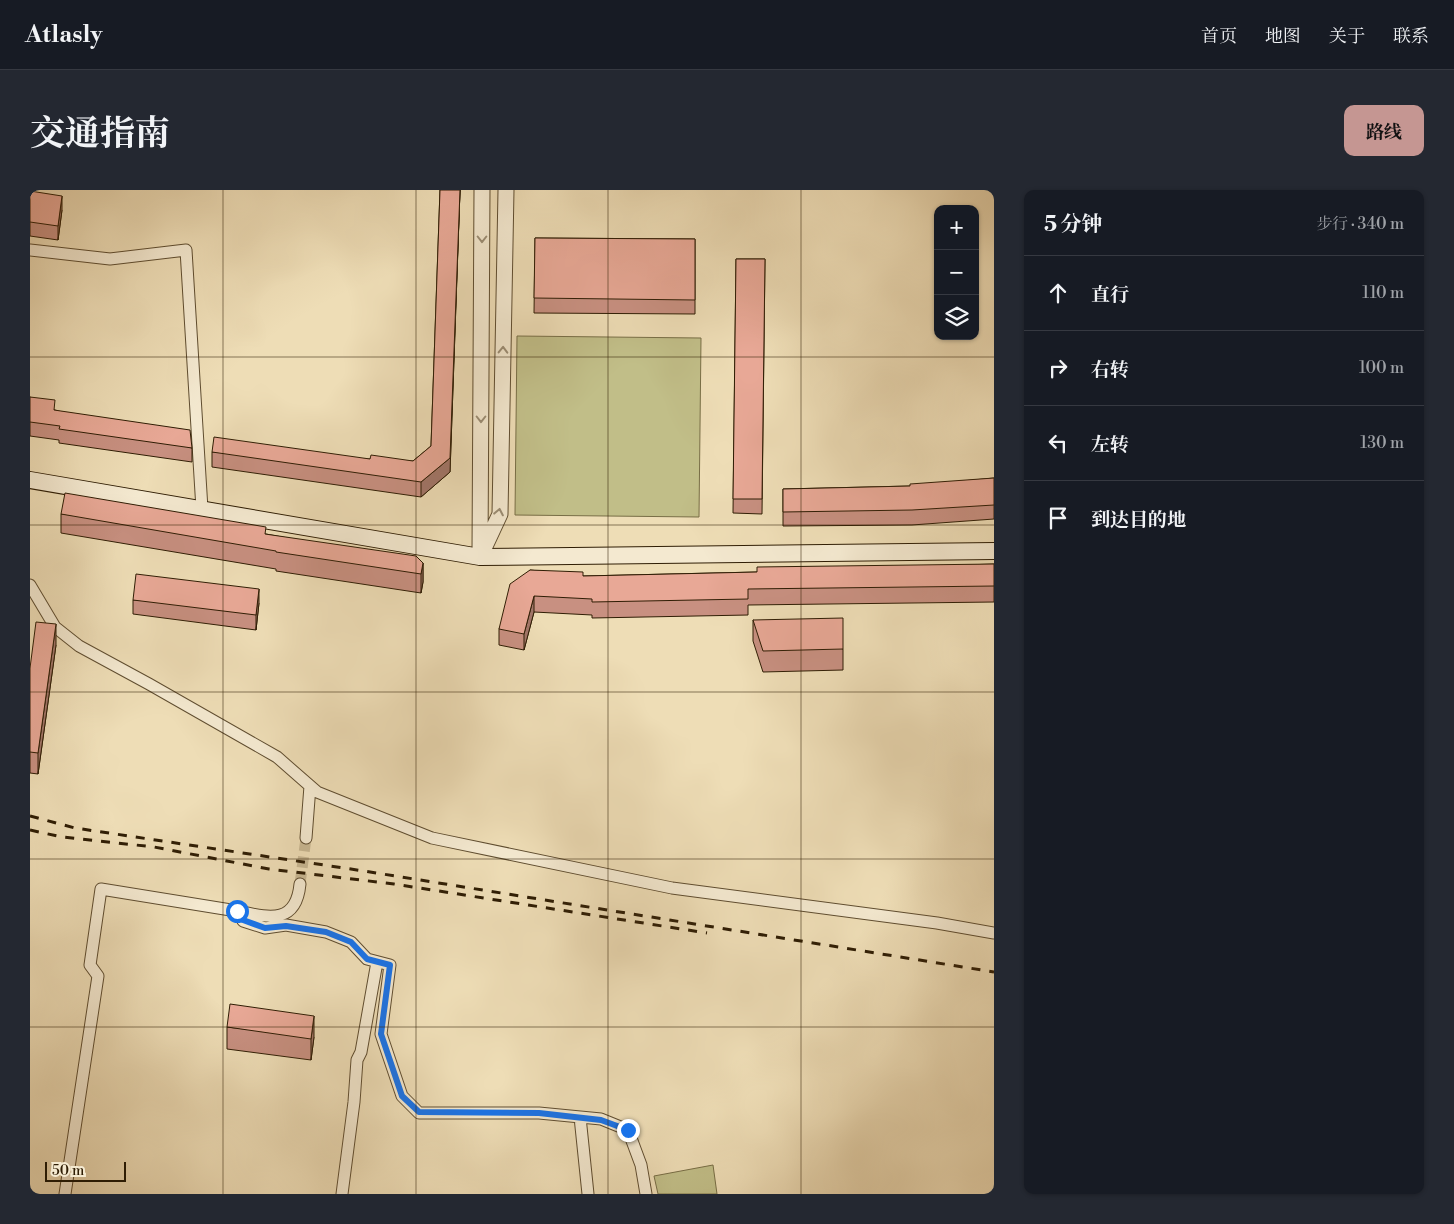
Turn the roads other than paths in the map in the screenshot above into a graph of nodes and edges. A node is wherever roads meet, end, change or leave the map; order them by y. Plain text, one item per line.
1 (482, 190) edge
2 (506, 190) edge
3 (30, 250) edge
4 (30, 480) edge
5 (202, 509) junction
6 (994, 551) edge
7 (480, 556) junction
8 (30, 585) edge
9 (310, 786) junction
10 (306, 838) tunnel mouth
11 (300, 884) tunnel mouth
12 (237, 911) junction
13 (994, 933) edge
14 (377, 962) junction
15 (580, 1117) junction
16 (65, 1194) edge
17 (342, 1194) edge
18 (588, 1194) edge
19 (646, 1194) edge

1 -> 7 street
7 -> 2 street
3 - 5 street
4 - 5 main road
5 - 7 main road
6 - 7 main road
8 - 9 street
9 - 10 street
9 - 13 street
11 - 12 street
12 - 14 street
12 - 16 street
14 - 15 street
14 - 17 street
15 - 18 street
15 - 19 street

